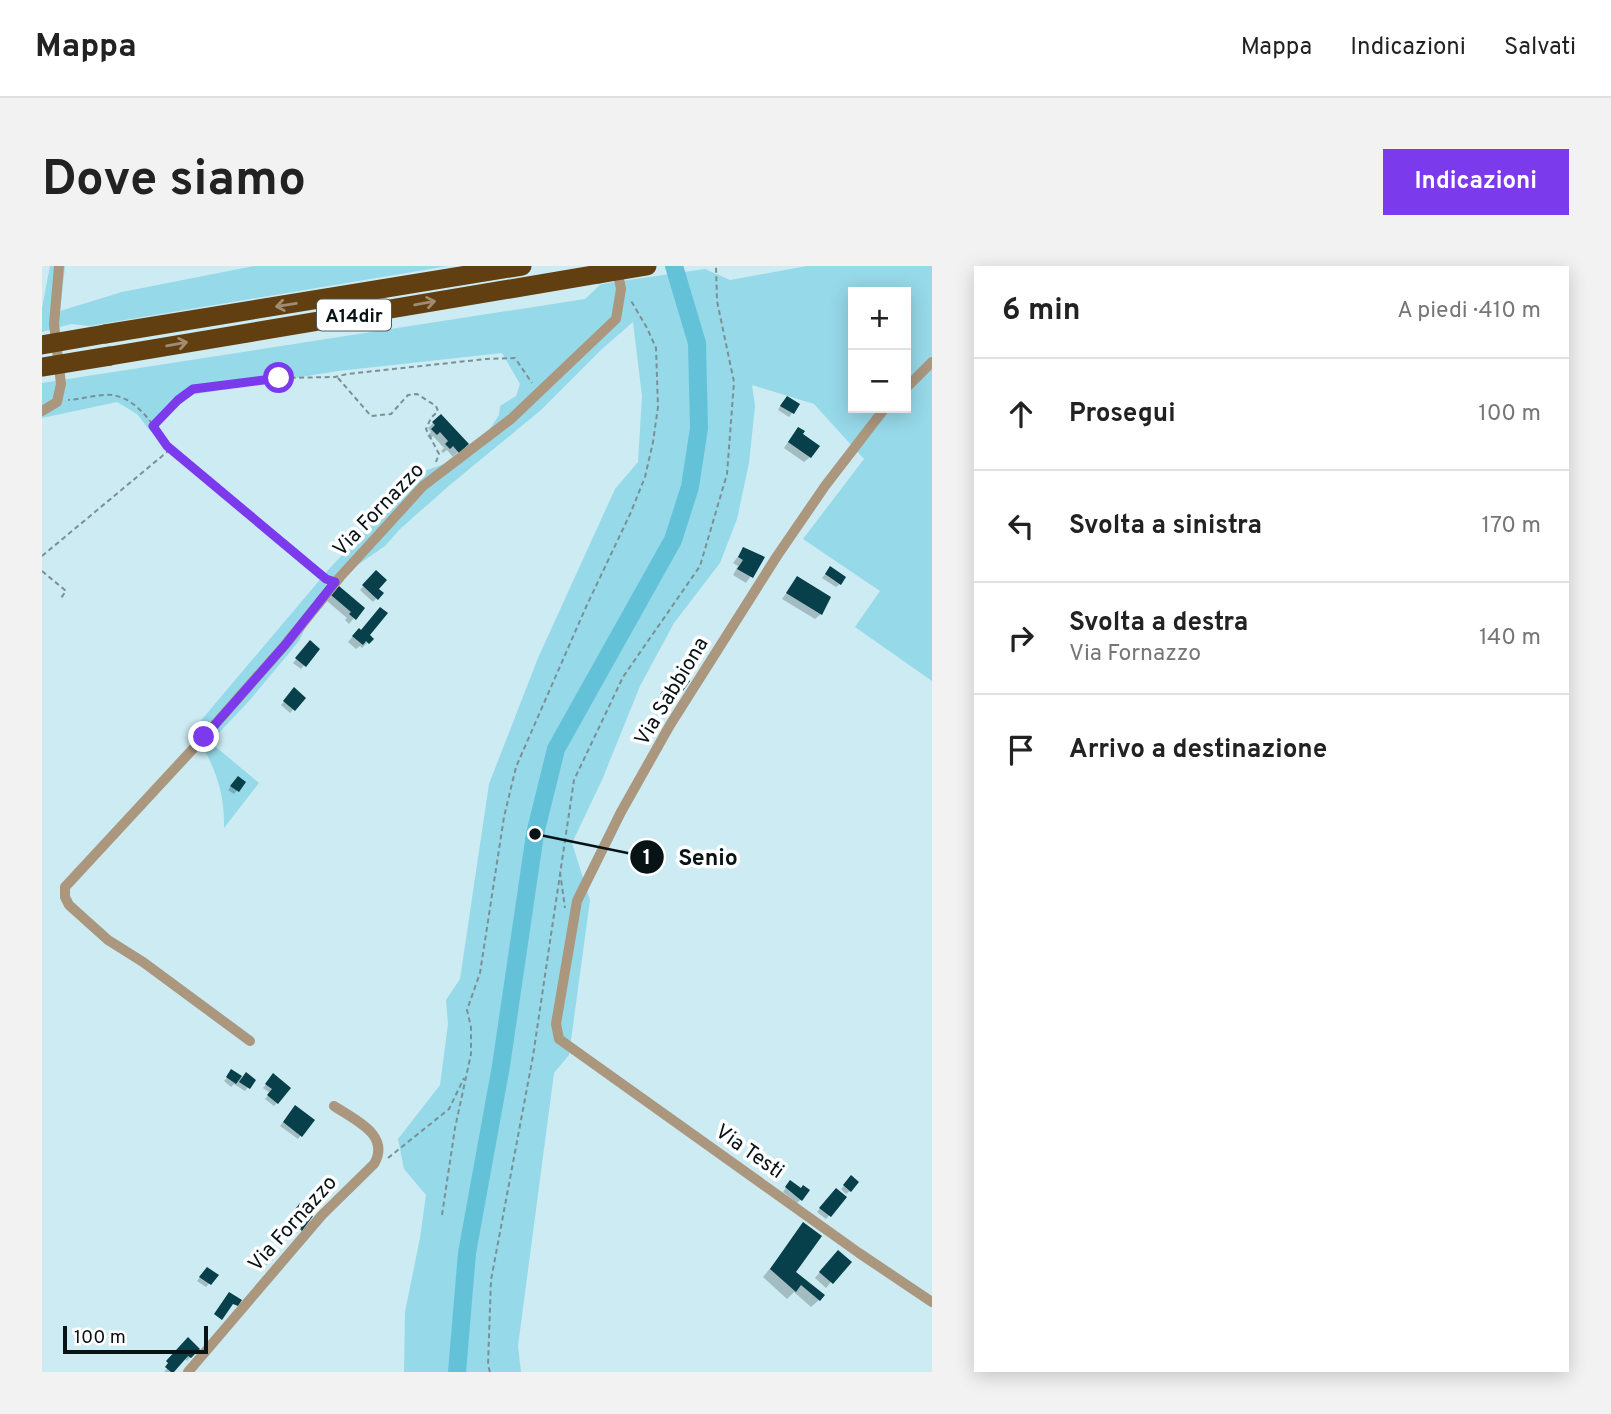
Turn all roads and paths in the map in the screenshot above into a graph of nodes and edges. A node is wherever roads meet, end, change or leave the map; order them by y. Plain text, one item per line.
1 (59, 266) edge
2 (522, 266) edge
3 (647, 266) edge
4 (716, 266) edge
5 (608, 270) edge
6 (620, 293) junction
7 (42, 345) edge
8 (932, 362) edge
9 (42, 368) edge
10 (337, 377) junction
11 (911, 383) edge
12 (538, 393) junction
13 (59, 394) junction
14 (42, 411) edge
15 (881, 413) edge
16 (153, 426) junction
17 (167, 446) junction
18 (430, 469) dead end
19 (42, 556) edge
20 (42, 571) edge
21 (335, 582) junction
22 (61, 598) dead end
23 (559, 868) junction
24 (564, 906) dead end
25 (556, 1024) joint
26 (250, 1041) dead end
27 (467, 1072) junction
28 (334, 1106) dead end
29 (374, 1164) junction
30 (442, 1215) dead end
31 (932, 1302) edge
32 (188, 1372) edge
33 (490, 1372) edge

1 - 13 street
2 -> 7 highway, A14dir, bridge
3 - 5 highway, A14dir, bridge
4 - 23 path
5 - 6 street, Via Fornazzo
9 -> 5 highway, A14dir, bridge
6 - 12 street, Via Fornazzo
6 - 27 path
8 - 11 street
10 - 12 path
10 - 16 path
10 - 18 path
12 - 21 street, Via Fornazzo
13 - 14 street
13 - 16 path
15 - 25 street, Via Sabbiona
16 - 17 path
17 - 19 path
17 - 21 path
20 - 22 path
21 - 26 street, Via Fornazzo
23 - 24 path
23 - 33 path
25 - 31 street, Via Testi
27 - 29 path
27 - 30 path
28 - 29 street
29 - 32 street, Via Fornazzo

